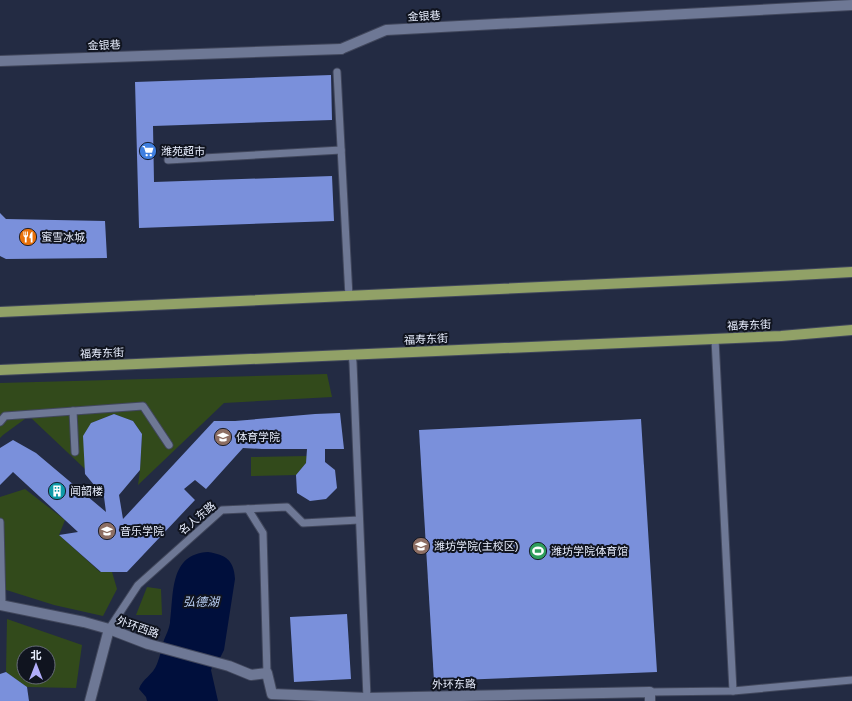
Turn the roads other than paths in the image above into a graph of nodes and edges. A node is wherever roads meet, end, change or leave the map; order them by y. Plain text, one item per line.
1 (852, 5) edge
2 (0, 61) edge
3 (337, 72) dead end
4 (341, 150) junction
5 (168, 160) dead end
6 (852, 272) edge
7 (349, 296) junction
8 (0, 312) edge
9 (852, 330) edge
10 (715, 339) junction
11 (352, 354) junction
12 (0, 370) edge
13 (73, 411) junction
14 (0, 422) edge
15 (169, 445) dead end
16 (75, 452) dead end
17 (248, 509) junction
18 (359, 520) junction
19 (0, 522) edge
20 (1, 605) edge
21 (109, 629) junction
22 (267, 673) junction
23 (852, 680) edge
24 (733, 691) junction
25 (650, 696) edge
26 (272, 698) edge
27 (367, 698) junction
28 (90, 701) edge

1 - 2 street, 金银巷
3 - 4 lane
4 - 5 lane
4 - 7 lane
6 - 7 main road
7 - 8 main road
9 - 10 main road, 福寿东街
10 - 11 main road, 福寿东街
10 - 24 lane
11 - 12 main road, 福寿东街
11 - 18 lane
13 - 14 lane
13 - 15 lane
13 - 16 lane
17 - 18 lane, 名人东路
17 - 21 lane, 名人东路
17 - 22 lane
18 - 27 lane
19 - 20 lane
20 - 21 street, 外环西路
21 - 22 street, 外环西路
21 - 28 street, 名人东路
22 - 26 street, 外环东路
23 - 24 lane
24 - 25 lane
25 - 27 street, 外环东路
26 - 27 street, 外环东路

